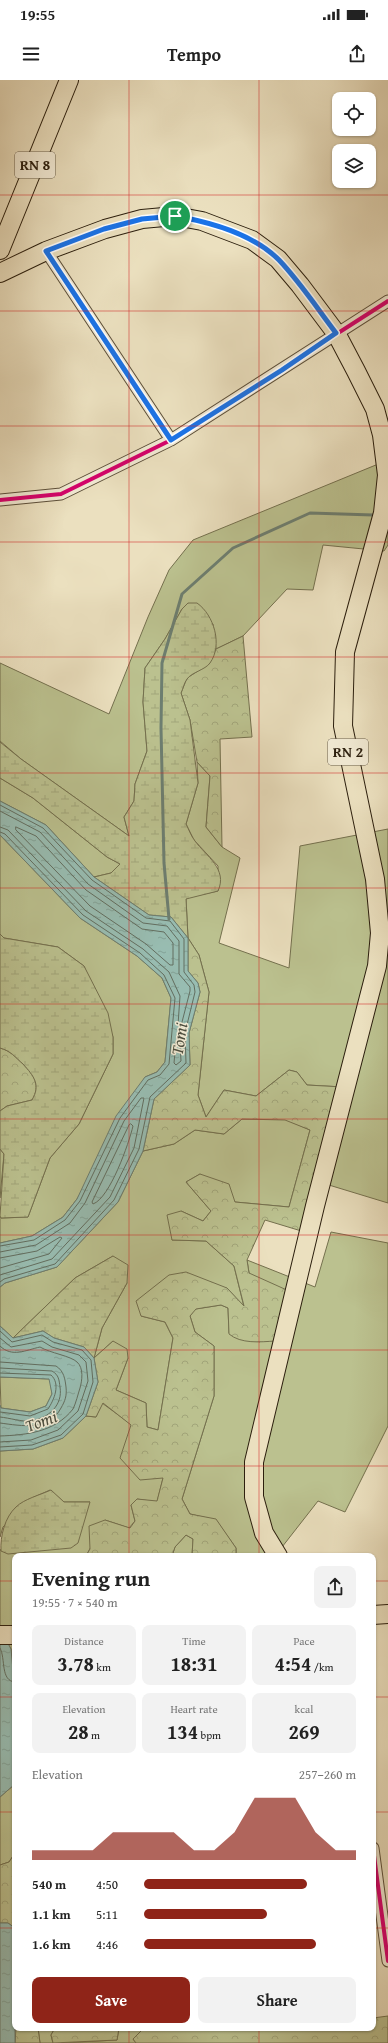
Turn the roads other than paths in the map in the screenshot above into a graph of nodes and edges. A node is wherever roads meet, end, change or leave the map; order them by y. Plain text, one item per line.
1 (69, 80) edge
2 (0, 250) edge
3 (46, 251) junction
4 (0, 273) edge
5 (388, 301) edge
6 (336, 333) junction
7 (385, 435) edge
8 (171, 440) junction
9 (0, 500) edge
10 (384, 934) edge
11 (276, 1553) edge
12 (388, 1614) edge
13 (376, 1615) edge
14 (12, 1635) edge
15 (0, 1636) edge
16 (376, 1871) edge
17 (388, 1961) edge

1 - 2 main road, RN 8
3 - 4 main road, RN 2
3 - 6 main road, RN 2
3 - 8 street
5 - 6 street
6 - 7 main road, RN 2
6 - 8 street
7 - 10 main road, RN 2
8 - 9 street
10 - 11 main road, RN 2
12 - 13 main road
14 - 15 main road
16 - 17 street

